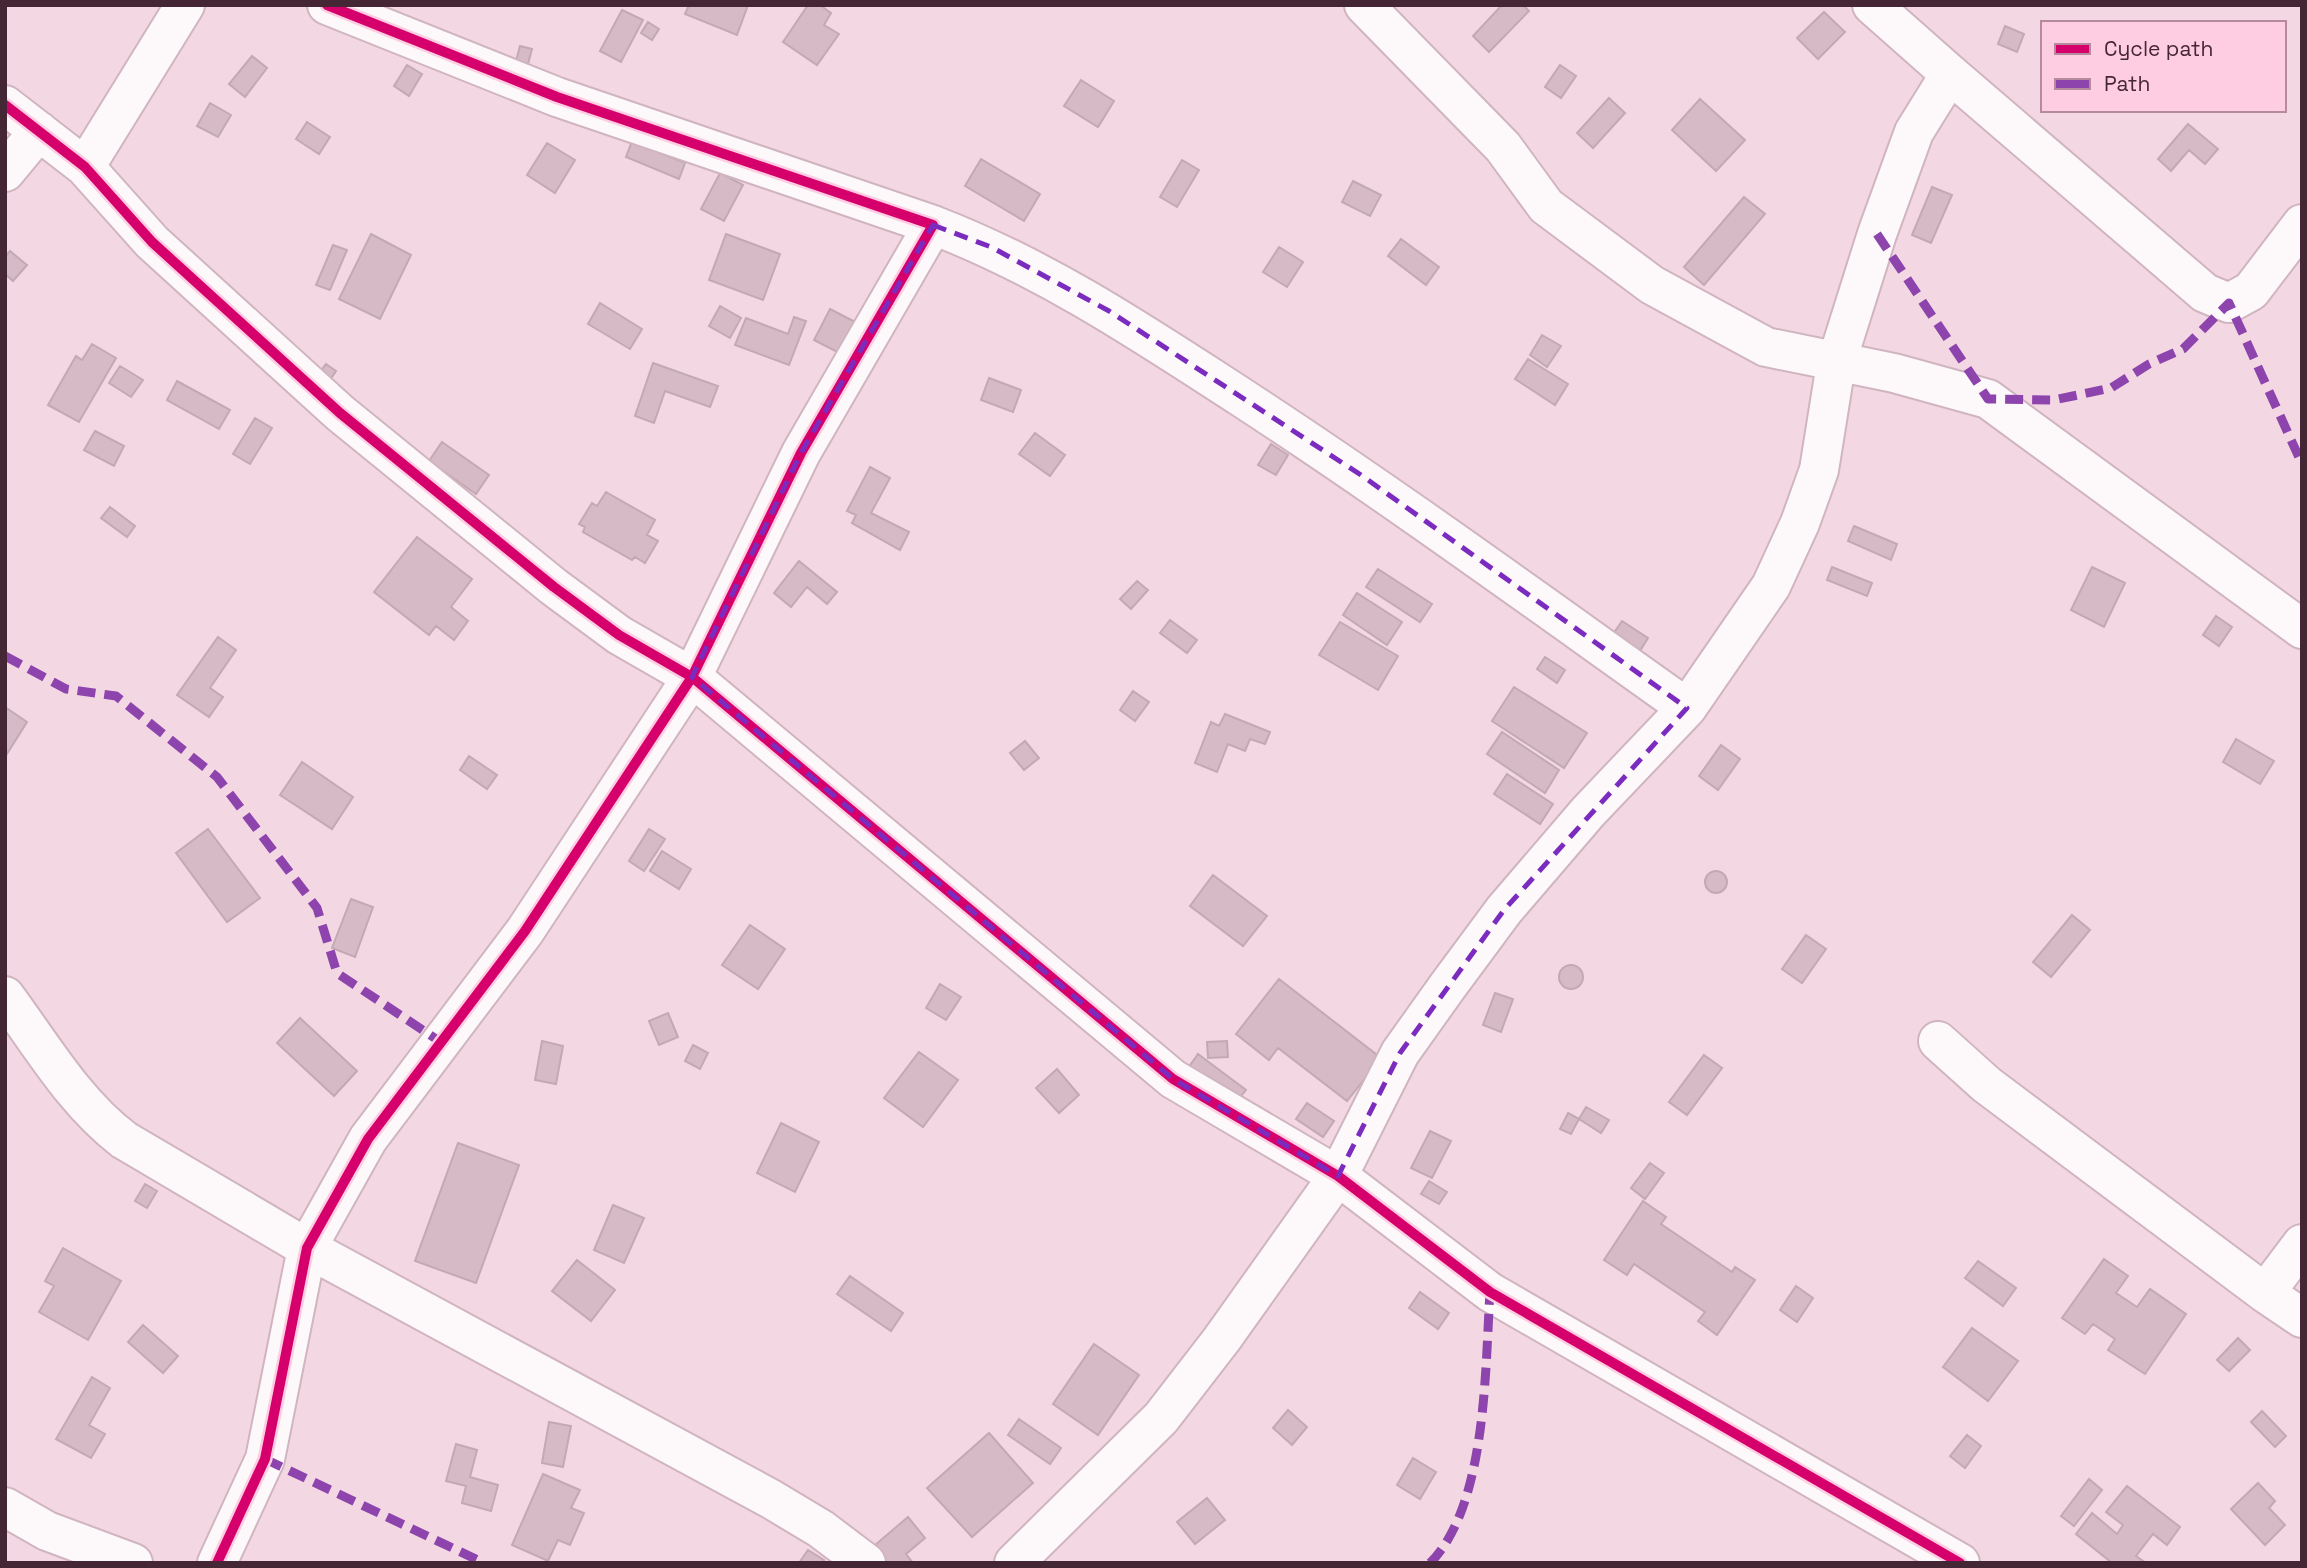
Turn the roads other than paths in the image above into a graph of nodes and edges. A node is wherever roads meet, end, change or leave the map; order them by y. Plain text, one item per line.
1 (185, 5) edge
2 (327, 5) edge
3 (1364, 5) edge
4 (1872, 5) edge
5 (1951, 74) junction
6 (5, 105) edge
7 (39, 131) junction
8 (85, 167) junction
9 (5, 173) edge
10 (2302, 224) edge
11 (933, 225) junction
12 (1836, 364) junction
13 (2302, 629) edge
14 (692, 677) junction
15 (1687, 709) junction
16 (5, 996) edge
17 (1938, 1041) dead end
18 (1338, 1177) junction
19 (2302, 1244) edge
20 (307, 1248) junction
21 (2265, 1293) junction
22 (2302, 1318) edge
23 (5, 1507) edge
24 (133, 1563) edge
25 (217, 1563) edge
26 (866, 1563) edge
27 (1014, 1563) edge
28 (1960, 1563) edge

1 - 8 street
2 - 11 street
3 - 12 street
4 - 5 street
5 - 10 street
5 - 12 street
6 - 7 street
7 - 8 street
7 - 9 street
8 - 14 street
11 - 14 street
11 - 15 street
12 - 13 street
12 - 15 street
14 - 18 street
14 - 20 street
15 - 18 street
16 - 20 street
17 - 21 street
18 - 27 street
18 - 28 street
19 - 21 street
20 - 25 street
20 - 26 street
21 - 22 street
23 - 24 street

